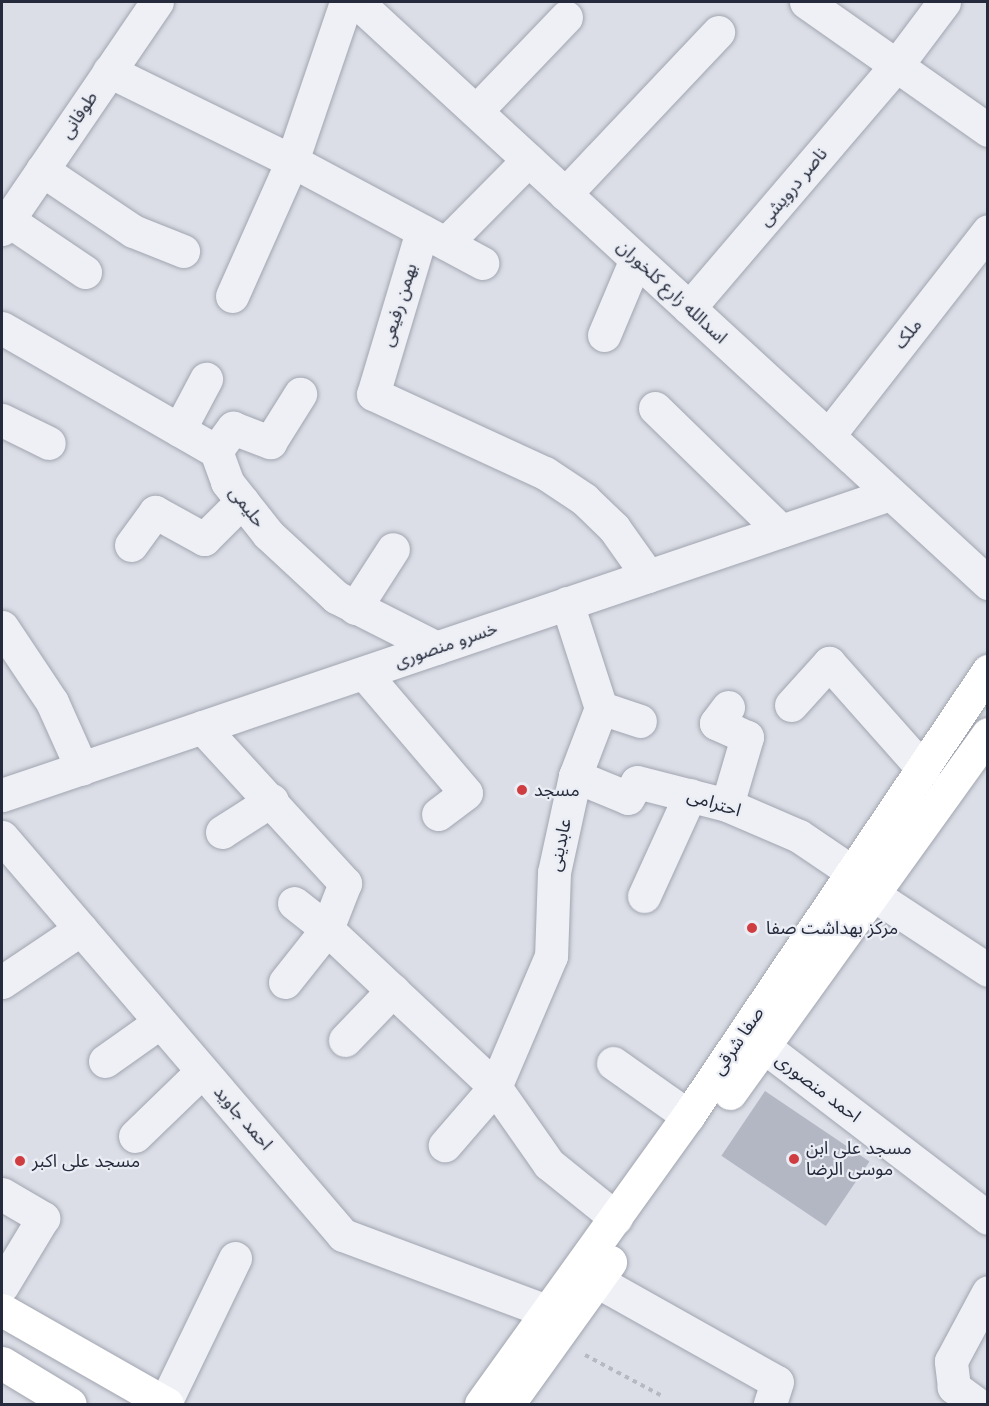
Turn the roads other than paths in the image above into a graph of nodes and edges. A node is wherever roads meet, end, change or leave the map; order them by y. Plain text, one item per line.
1 (157, 2) edge
2 (806, 2) edge
3 (944, 2) edge
4 (364, 5) edge
5 (566, 17) dead end
6 (717, 32) dead end
7 (896, 66) junction
8 (109, 71) junction
9 (476, 111) junction
10 (987, 130) edge
11 (528, 160) junction
12 (292, 161) junction
13 (42, 170) junction
14 (565, 194) junction
15 (5, 224) edge
16 (987, 231) edge
17 (434, 237) junction
18 (183, 251) dead end
19 (636, 259) junction
20 (482, 263) dead end
21 (84, 272) dead end
22 (232, 296) dead end
23 (689, 308) junction
24 (2, 328) edge
25 (604, 335) dead end
26 (206, 379) dead end
27 (300, 394) dead end
28 (655, 408) dead end
29 (2, 420) edge
30 (178, 430) junction
31 (828, 436) junction
32 (49, 443) dead end
33 (216, 452) junction
34 (890, 494) junction
35 (242, 501) junction
36 (781, 531) junction
37 (131, 545) dead end
38 (393, 549) dead end
39 (648, 576) junction
40 (987, 584) edge
41 (567, 603) junction
42 (355, 608) junction
43 (2, 627) edge
44 (437, 648) junction
45 (987, 671) edge
46 (364, 673) junction
47 (791, 705) dead end
48 (728, 706) dead end
49 (601, 708) junction
50 (640, 721) dead end
51 (202, 727) junction
52 (987, 734) edge
53 (82, 769) junction
54 (923, 769) junction
55 (575, 776) junction
56 (945, 793) junction
57 (2, 795) edge
58 (690, 795) junction
59 (272, 800) junction
60 (727, 805) junction
61 (438, 814) dead end
62 (222, 832) dead end
63 (2, 837) edge
64 (861, 883) junction
65 (644, 896) dead end
66 (294, 903) dead end
67 (81, 929) junction
68 (327, 929) junction
69 (987, 970) edge
70 (2, 982) edge
71 (285, 982) dead end
72 (393, 990) junction
73 (160, 1022) junction
74 (345, 1040) dead end
75 (753, 1040) junction
76 (105, 1061) dead end
77 (613, 1063) dead end
78 (202, 1071) junction
79 (495, 1087) junction
80 (697, 1122) junction
81 (135, 1136) dead end
82 (445, 1145) dead end
83 (2, 1194) edge
84 (616, 1218) junction
85 (987, 1218) edge
86 (235, 1258) dead end
87 (587, 1275) junction
88 (2, 1286) edge
89 (987, 1292) edge
90 (2, 1310) edge
91 (557, 1324) junction
92 (2, 1364) edge
93 (70, 1404) edge
94 (166, 1404) edge
95 (481, 1404) edge
96 (508, 1404) edge
97 (770, 1404) edge
98 (977, 1404) edge

1 - 8 street, طوفانی
2 - 7 street
3 - 7 street, ناصر درویشی
4 - 9 street, اسدالله زارع کلخوران
4 - 12 street
5 - 9 street
6 - 14 street
7 - 10 street
7 - 23 street, ناصر درویشی
8 - 12 street
8 - 13 street, طوفانی
9 - 11 street, اسدالله زارع کلخوران
11 - 14 street, اسدالله زارع کلخوران
11 - 17 street
12 - 17 street
12 - 22 street
13 - 15 street, طوفانی
13 - 18 street
14 - 19 street, اسدالله زارع کلخوران
15 - 21 street
16 - 31 street, ملک
17 - 20 street
17 - 39 street, بهمن رفیعی
19 - 23 street, اسدالله زارع کلخوران
19 - 25 street
23 - 31 street, اسدالله زارع کلخوران
24 - 30 street
26 - 30 street
27 - 33 street
28 - 36 street
29 - 32 street
30 - 33 street
31 - 34 street, اسدالله زارع کلخوران
33 - 35 street, حلیمی
34 - 36 street, خسرو منصوری
34 - 40 street, اسدالله زارع کلخوران
35 - 37 street
35 - 42 street, حلیمی
36 - 39 street, خسرو منصوری
38 - 42 street
39 - 41 street, خسرو منصوری
41 - 44 street, خسرو منصوری
41 - 49 street
42 - 44 street, حلیمی
43 - 53 street
44 - 46 street, خسرو منصوری
45 - 54 main road, صفا شرقی
46 - 51 street, خسرو منصوری
46 - 61 street
47 - 54 street
48 - 60 street
49 - 50 street
49 - 55 street, عابدینی
51 - 53 street, خسرو منصوری
51 - 59 street
52 - 56 main road, صفا شرقی
53 - 57 street, خسرو منصوری
54 - 56 main road
54 - 64 main road, صفا شرقی
55 - 58 street, احترامی
55 - 79 street, عابدینی
56 - 64 main road, صفا شرقی
58 - 60 street, احترامی
58 - 65 street
59 - 62 street
59 - 68 street
60 - 64 street, احترامی
63 - 67 street, احمد جاوید
64 - 69 street, احترامی
64 - 75 main road, صفا شرقی
66 - 68 street
67 - 70 street
67 - 73 street, احمد جاوید
68 - 71 street
68 - 72 street
72 - 74 street
72 - 79 street
73 - 76 street
73 - 78 street, احمد جاوید
75 - 80 main road, صفا شرقی
75 - 85 street, احمد منصوری
77 - 80 street
78 - 81 street
78 - 91 street, احمد جاوید
79 - 82 street, عابدینی
79 - 84 street
80 - 84 main road, صفا شرقی
80 - 87 main road, صفا شرقی
83 - 88 street
84 - 87 main road, صفا شرقی
86 - 94 street
87 - 91 main road, صفا شرقی
87 - 97 street
89 - 98 street
90 - 94 main road
91 - 95 main road, صفا شرقی
91 - 96 main road, صفا شرقی
92 - 93 main road

